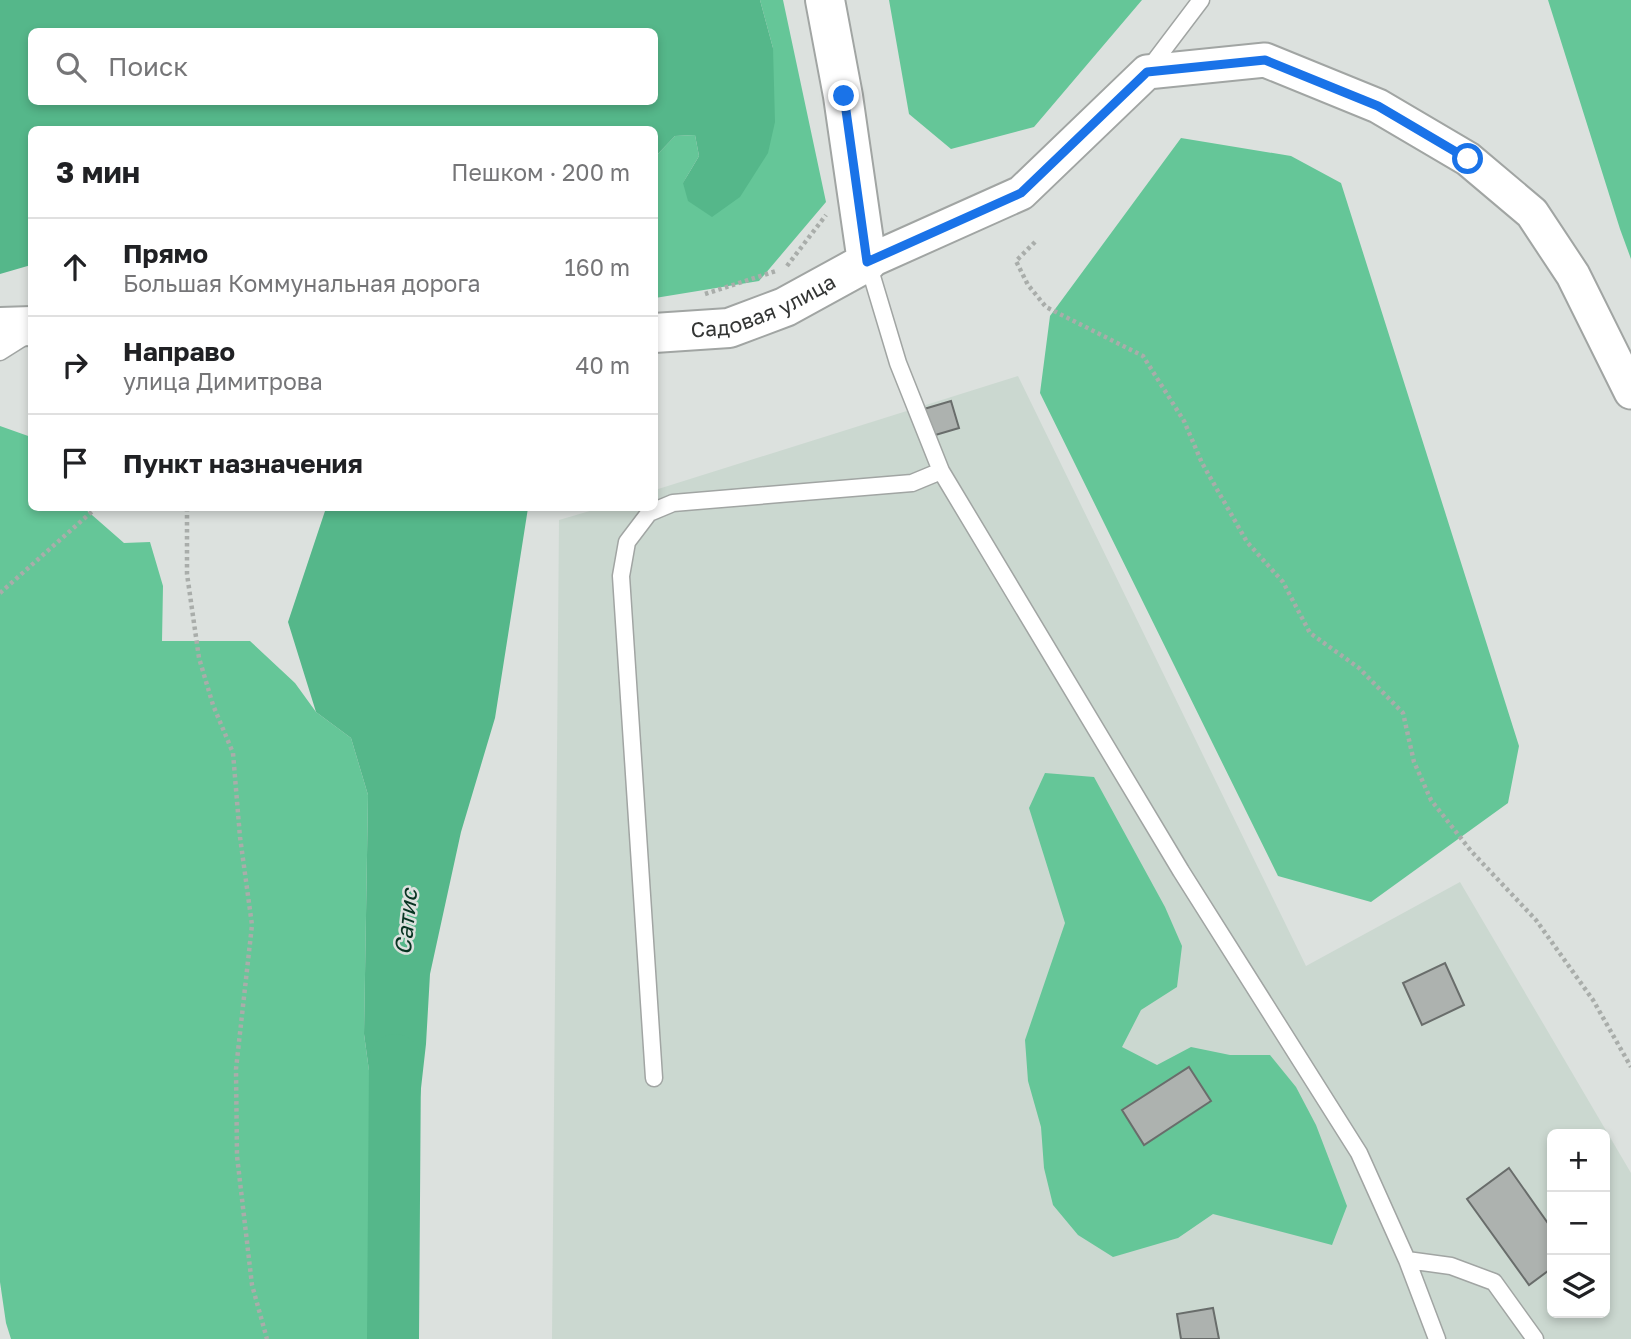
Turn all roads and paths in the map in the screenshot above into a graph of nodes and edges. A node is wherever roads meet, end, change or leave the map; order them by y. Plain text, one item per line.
1 (825, 0) edge
2 (1201, 0) edge
3 (1147, 72) junction
4 (827, 214) dead end
5 (1035, 242) dead end
6 (867, 262) junction
7 (702, 295) dead end
8 (28, 326) edge
9 (0, 327) edge
10 (658, 333) edge
11 (28, 334) edge
12 (0, 352) edge
13 (1631, 391) edge
14 (941, 471) junction
15 (658, 509) edge
16 (93, 511) edge
17 (187, 511) edge
18 (654, 511) edge
19 (0, 593) edge
20 (1631, 1068) edge
21 (653, 1078) dead end
22 (1407, 1259) junction
23 (267, 1339) edge
24 (1437, 1339) edge
25 (1535, 1339) edge

1 - 6 street
2 - 3 lane
3 - 6 street
3 - 13 street
4 - 7 path
5 - 20 path
6 - 10 street, Садовая улица
6 - 14 lane
8 - 9 street
11 - 12 lane
14 - 15 lane
14 - 22 lane
16 - 19 path
17 - 23 path
18 - 21 lane
22 - 24 lane
22 - 25 lane

